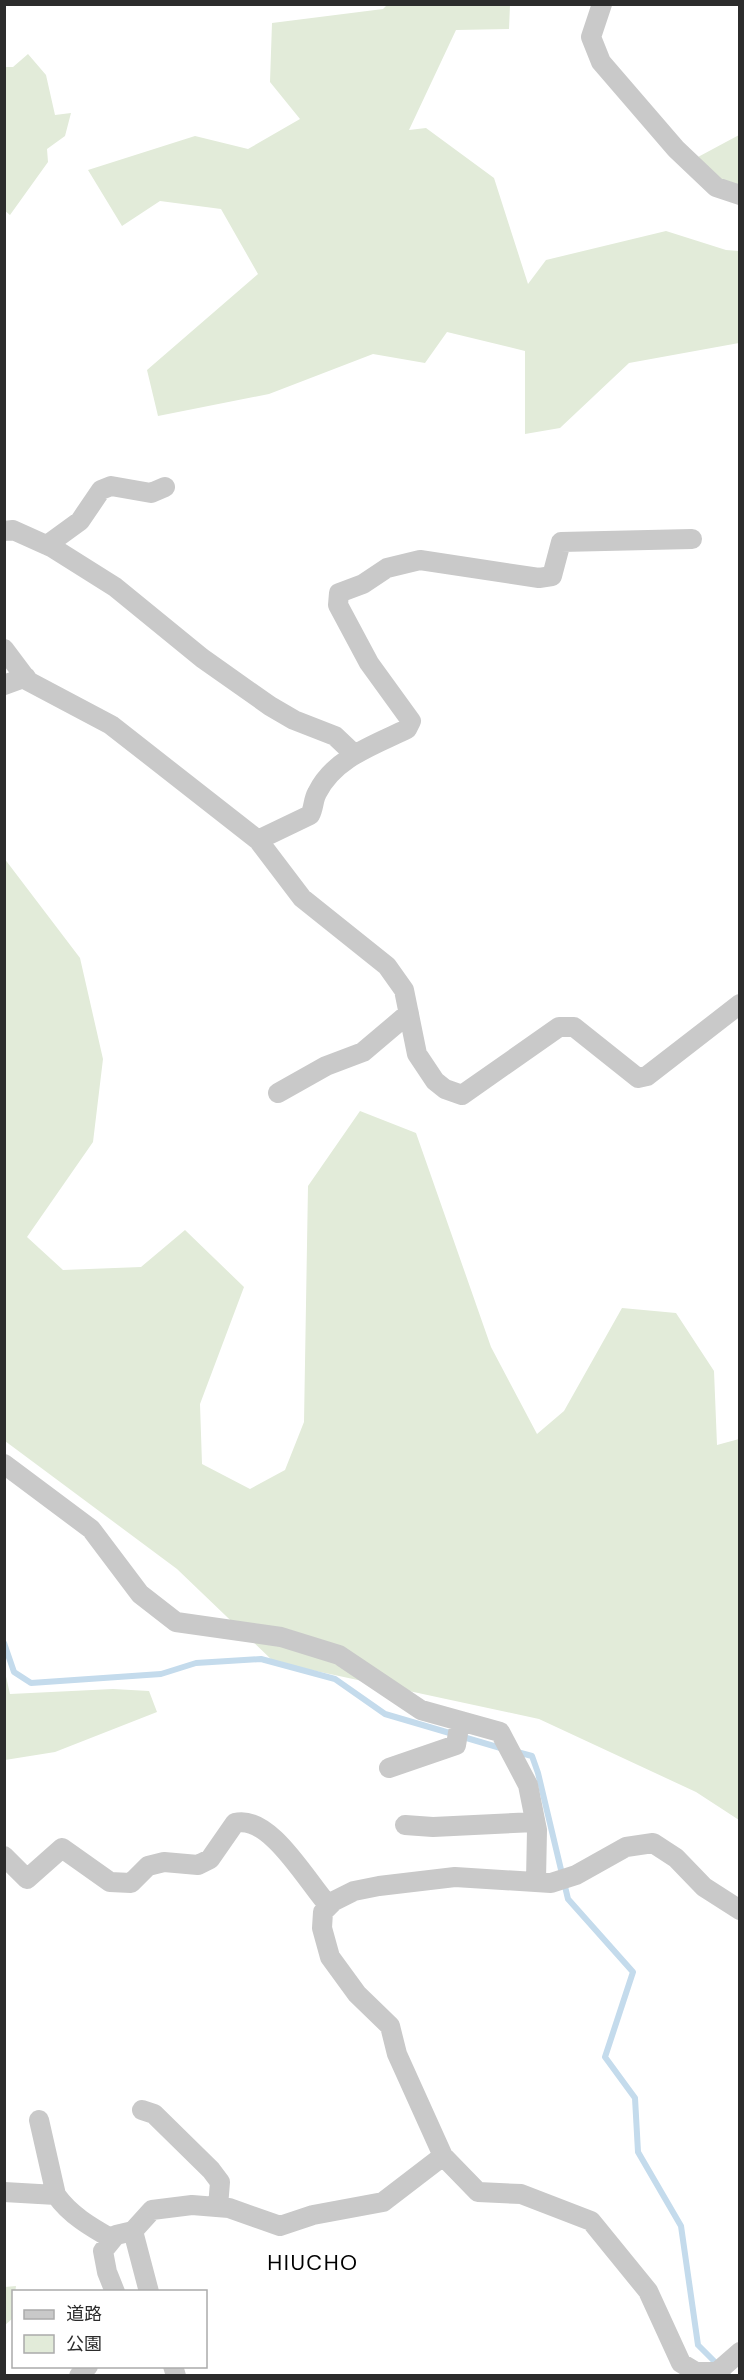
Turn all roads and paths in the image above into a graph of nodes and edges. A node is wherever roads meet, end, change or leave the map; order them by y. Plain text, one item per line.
1 (602, 4) edge
2 (740, 195) edge
3 (165, 486) dead end
4 (4, 531) edge
5 (692, 539) dead end
6 (47, 545) junction
7 (4, 649) edge
8 (26, 677) junction
9 (4, 686) edge
10 (354, 754) junction
11 (258, 840) junction
12 (740, 1004) edge
13 (409, 1013) junction
14 (278, 1093) dead end
15 (4, 1464) edge
16 (460, 1723) junction
17 (389, 1768) dead end
18 (535, 1821) junction
19 (405, 1825) dead end
20 (4, 1856) edge
21 (543, 1881) junction
22 (329, 1906) junction
23 (740, 1910) edge
24 (142, 2110) dead end
25 (39, 2120) dead end
26 (443, 2156) junction
27 (4, 2192) edge
28 (56, 2195) junction
29 (218, 2207) junction
30 (133, 2231) junction
31 (112, 2239) junction
32 (115, 2290) edge
33 (148, 2290) edge
34 (729, 2361) edge

1 - 2 street
3 - 6 street
4 - 6 street
5 - 10 street
6 - 10 street
7 - 8 street
8 - 9 street
8 - 11 street
10 - 11 street
11 - 13 street
12 - 13 street
13 - 14 street
15 - 16 street
16 - 17 street
16 - 18 street
18 - 19 street
18 - 21 street
20 - 22 street
21 - 22 street
21 - 23 street
22 - 26 street
24 - 29 street
25 - 28 street
26 - 29 street
26 - 34 street
27 - 28 street
28 - 31 street
29 - 30 street
30 - 31 street
30 - 33 street
31 - 32 street

